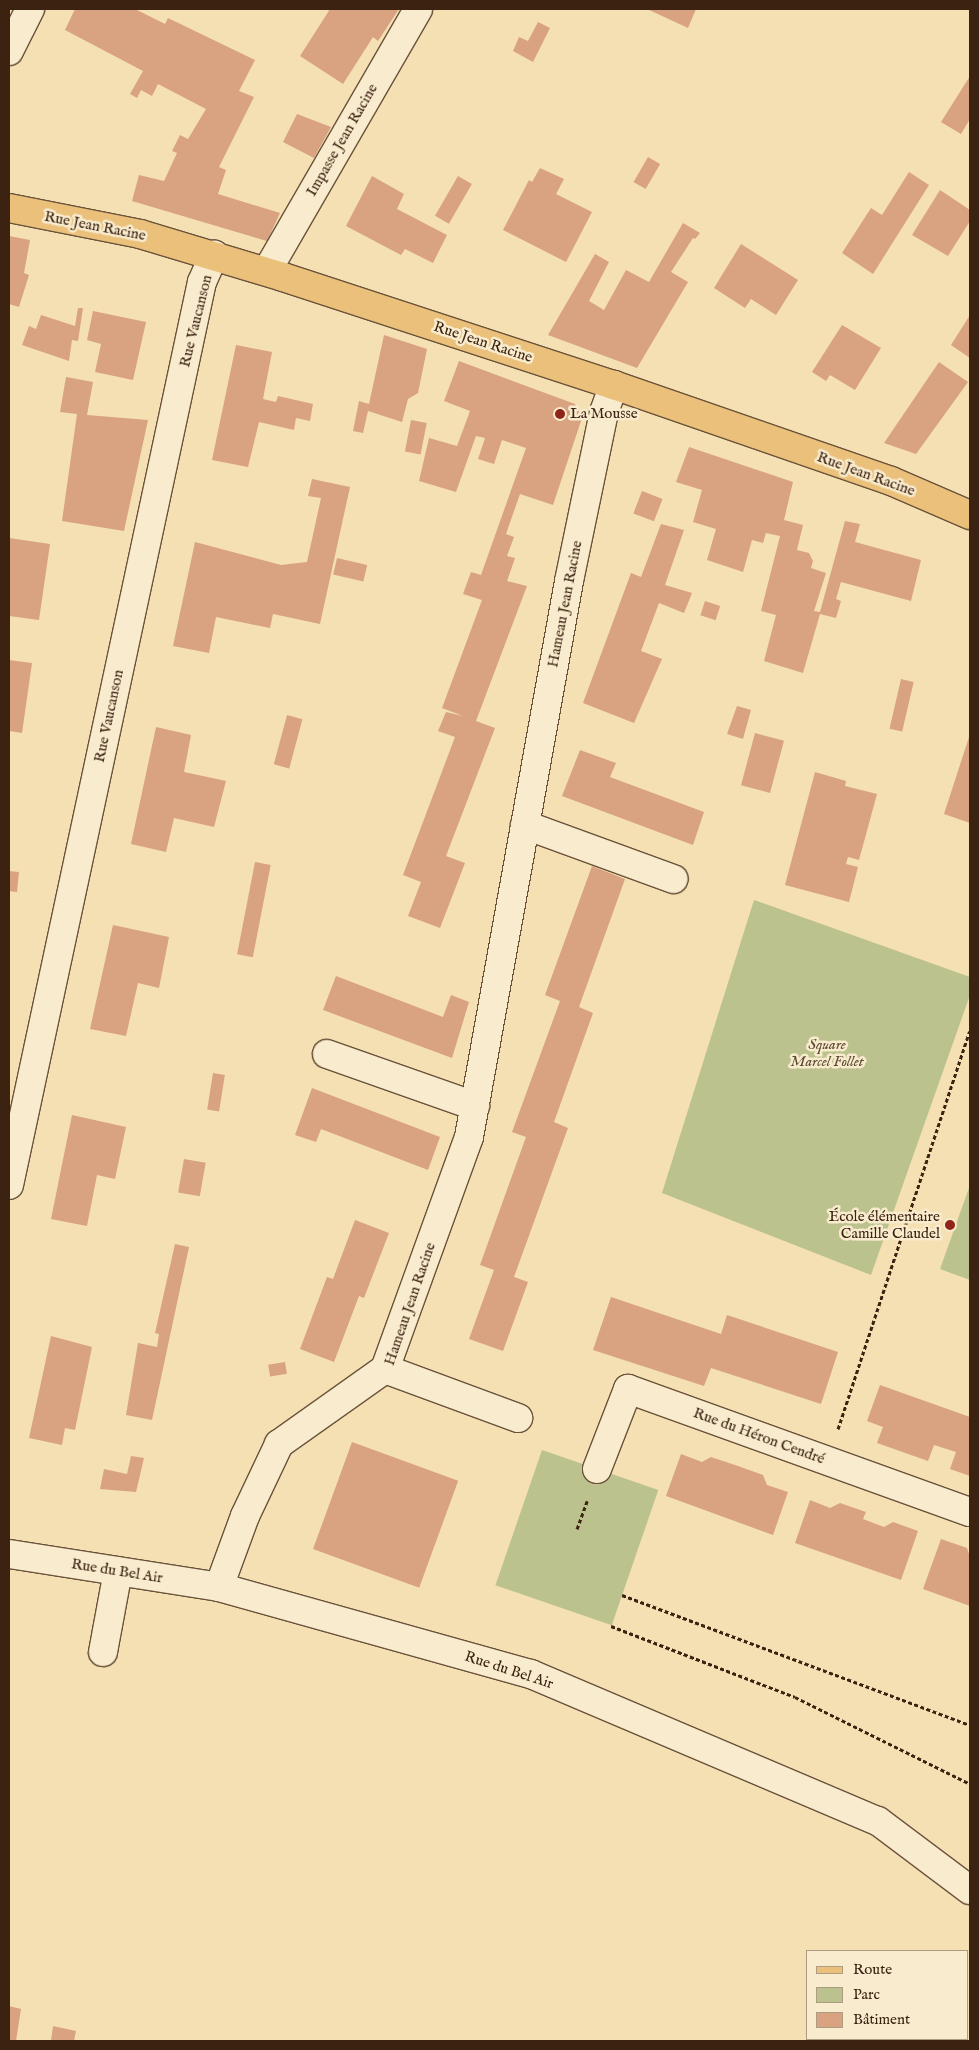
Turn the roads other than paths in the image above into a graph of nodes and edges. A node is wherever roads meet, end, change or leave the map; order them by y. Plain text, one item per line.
1 (30, 9) edge
2 (418, 9) edge
3 (9, 51) edge
4 (9, 208) edge
5 (214, 255) junction
6 (267, 271) junction
7 (614, 385) junction
8 (959, 510) edge
9 (525, 825) junction
10 (673, 879) dead end
11 (327, 1054) dead end
12 (475, 1106) junction
13 (9, 1181) edge
14 (385, 1369) junction
15 (518, 1418) dead end
16 (598, 1469) dead end
17 (970, 1512) edge
18 (9, 1554) edge
19 (118, 1571) junction
20 (219, 1587) junction
21 (103, 1652) dead end
22 (970, 1890) edge

1 - 3 street
2 - 6 street, Impasse Jean Racine
4 - 5 main road, Rue Jean Racine
5 - 6 main road, Rue Jean Racine
5 - 13 street, Rue Vaucanson
6 - 7 main road, Rue Jean Racine
7 - 8 main road, Rue Jean Racine
7 - 9 street, Hameau Jean Racine
9 - 10 street
9 - 12 street, Hameau Jean Racine
11 - 12 street
12 - 14 street, Hameau Jean Racine
14 - 15 street, Hameau Jean Racine
14 - 20 street
16 - 17 street, Rue du Héron Cendré
18 - 19 street, Rue du Bel Air
19 - 20 street, Rue du Bel Air
19 - 21 street
20 - 22 street, Rue du Bel Air

